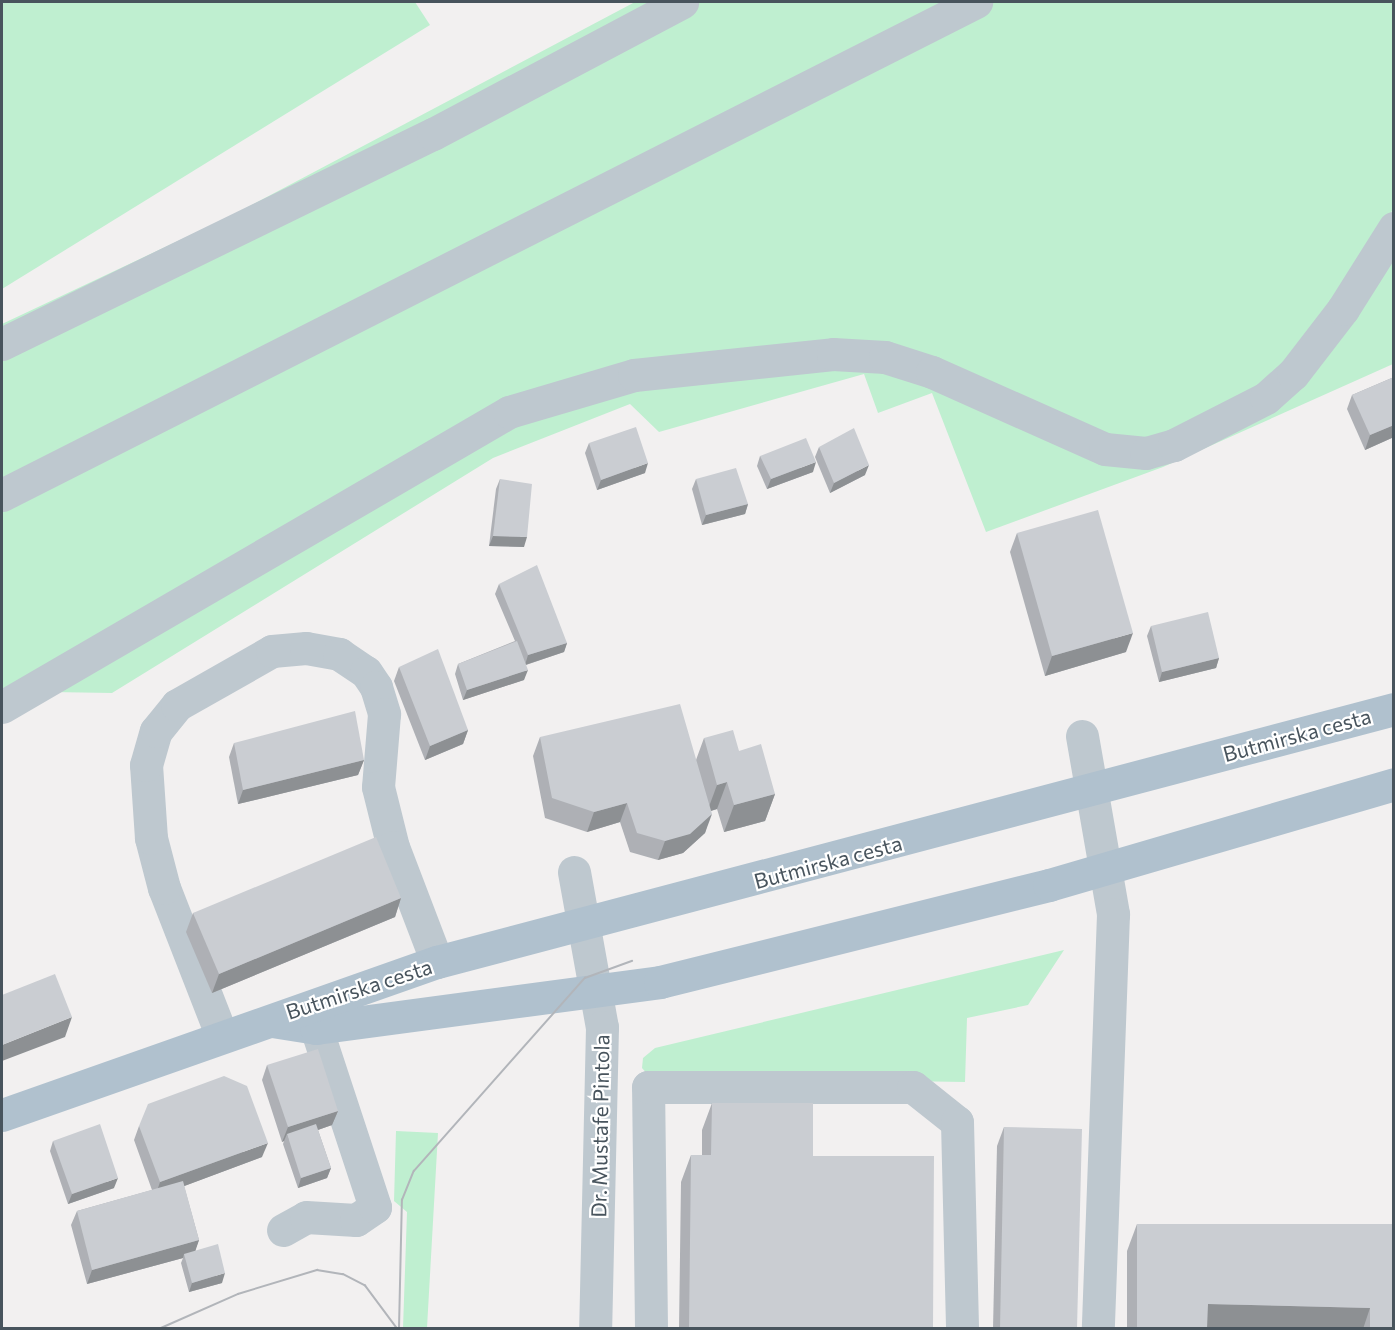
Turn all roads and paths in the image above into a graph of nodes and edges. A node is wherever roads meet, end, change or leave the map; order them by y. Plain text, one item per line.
1 (682, 2) edge
2 (976, 2) edge
3 (1394, 228) edge
4 (2, 344) edge
5 (2, 495) edge
6 (2, 706) edge
7 (1394, 709) edge
8 (1082, 736) dead end
9 (1394, 784) edge
10 (1092, 792) junction
11 (1106, 868) junction
12 (574, 872) dead end
13 (582, 924) junction
14 (437, 962) junction
15 (597, 995) junction
16 (264, 1020) junction
17 (316, 1028) junction
18 (221, 1034) junction
19 (2, 1115) edge
20 (283, 1230) dead end
21 (595, 1329) edge
22 (651, 1329) edge
23 (962, 1329) edge
24 (1098, 1329) edge

1 - 4 street
2 - 5 street
3 - 6 street
7 - 10 main road, Butmirska cesta
8 - 10 street
9 - 11 main road, Butmirska cesta
10 - 11 street
10 - 13 main road, Butmirska cesta
11 - 15 main road, Butmirska cesta
11 - 24 street
12 - 13 street, Dr. Mustafe Pintola
13 - 14 main road, Butmirska cesta
13 - 15 street, Dr. Mustafe Pintola
14 - 16 main road, Butmirska cesta
14 - 18 street
15 - 17 main road, Butmirska cesta
15 - 21 street, Dr. Mustafe Pintola
16 - 17 main road, Butmirska cesta
16 - 18 main road, Butmirska cesta
17 - 20 street
18 - 19 main road, Butmirska cesta
22 - 23 street

